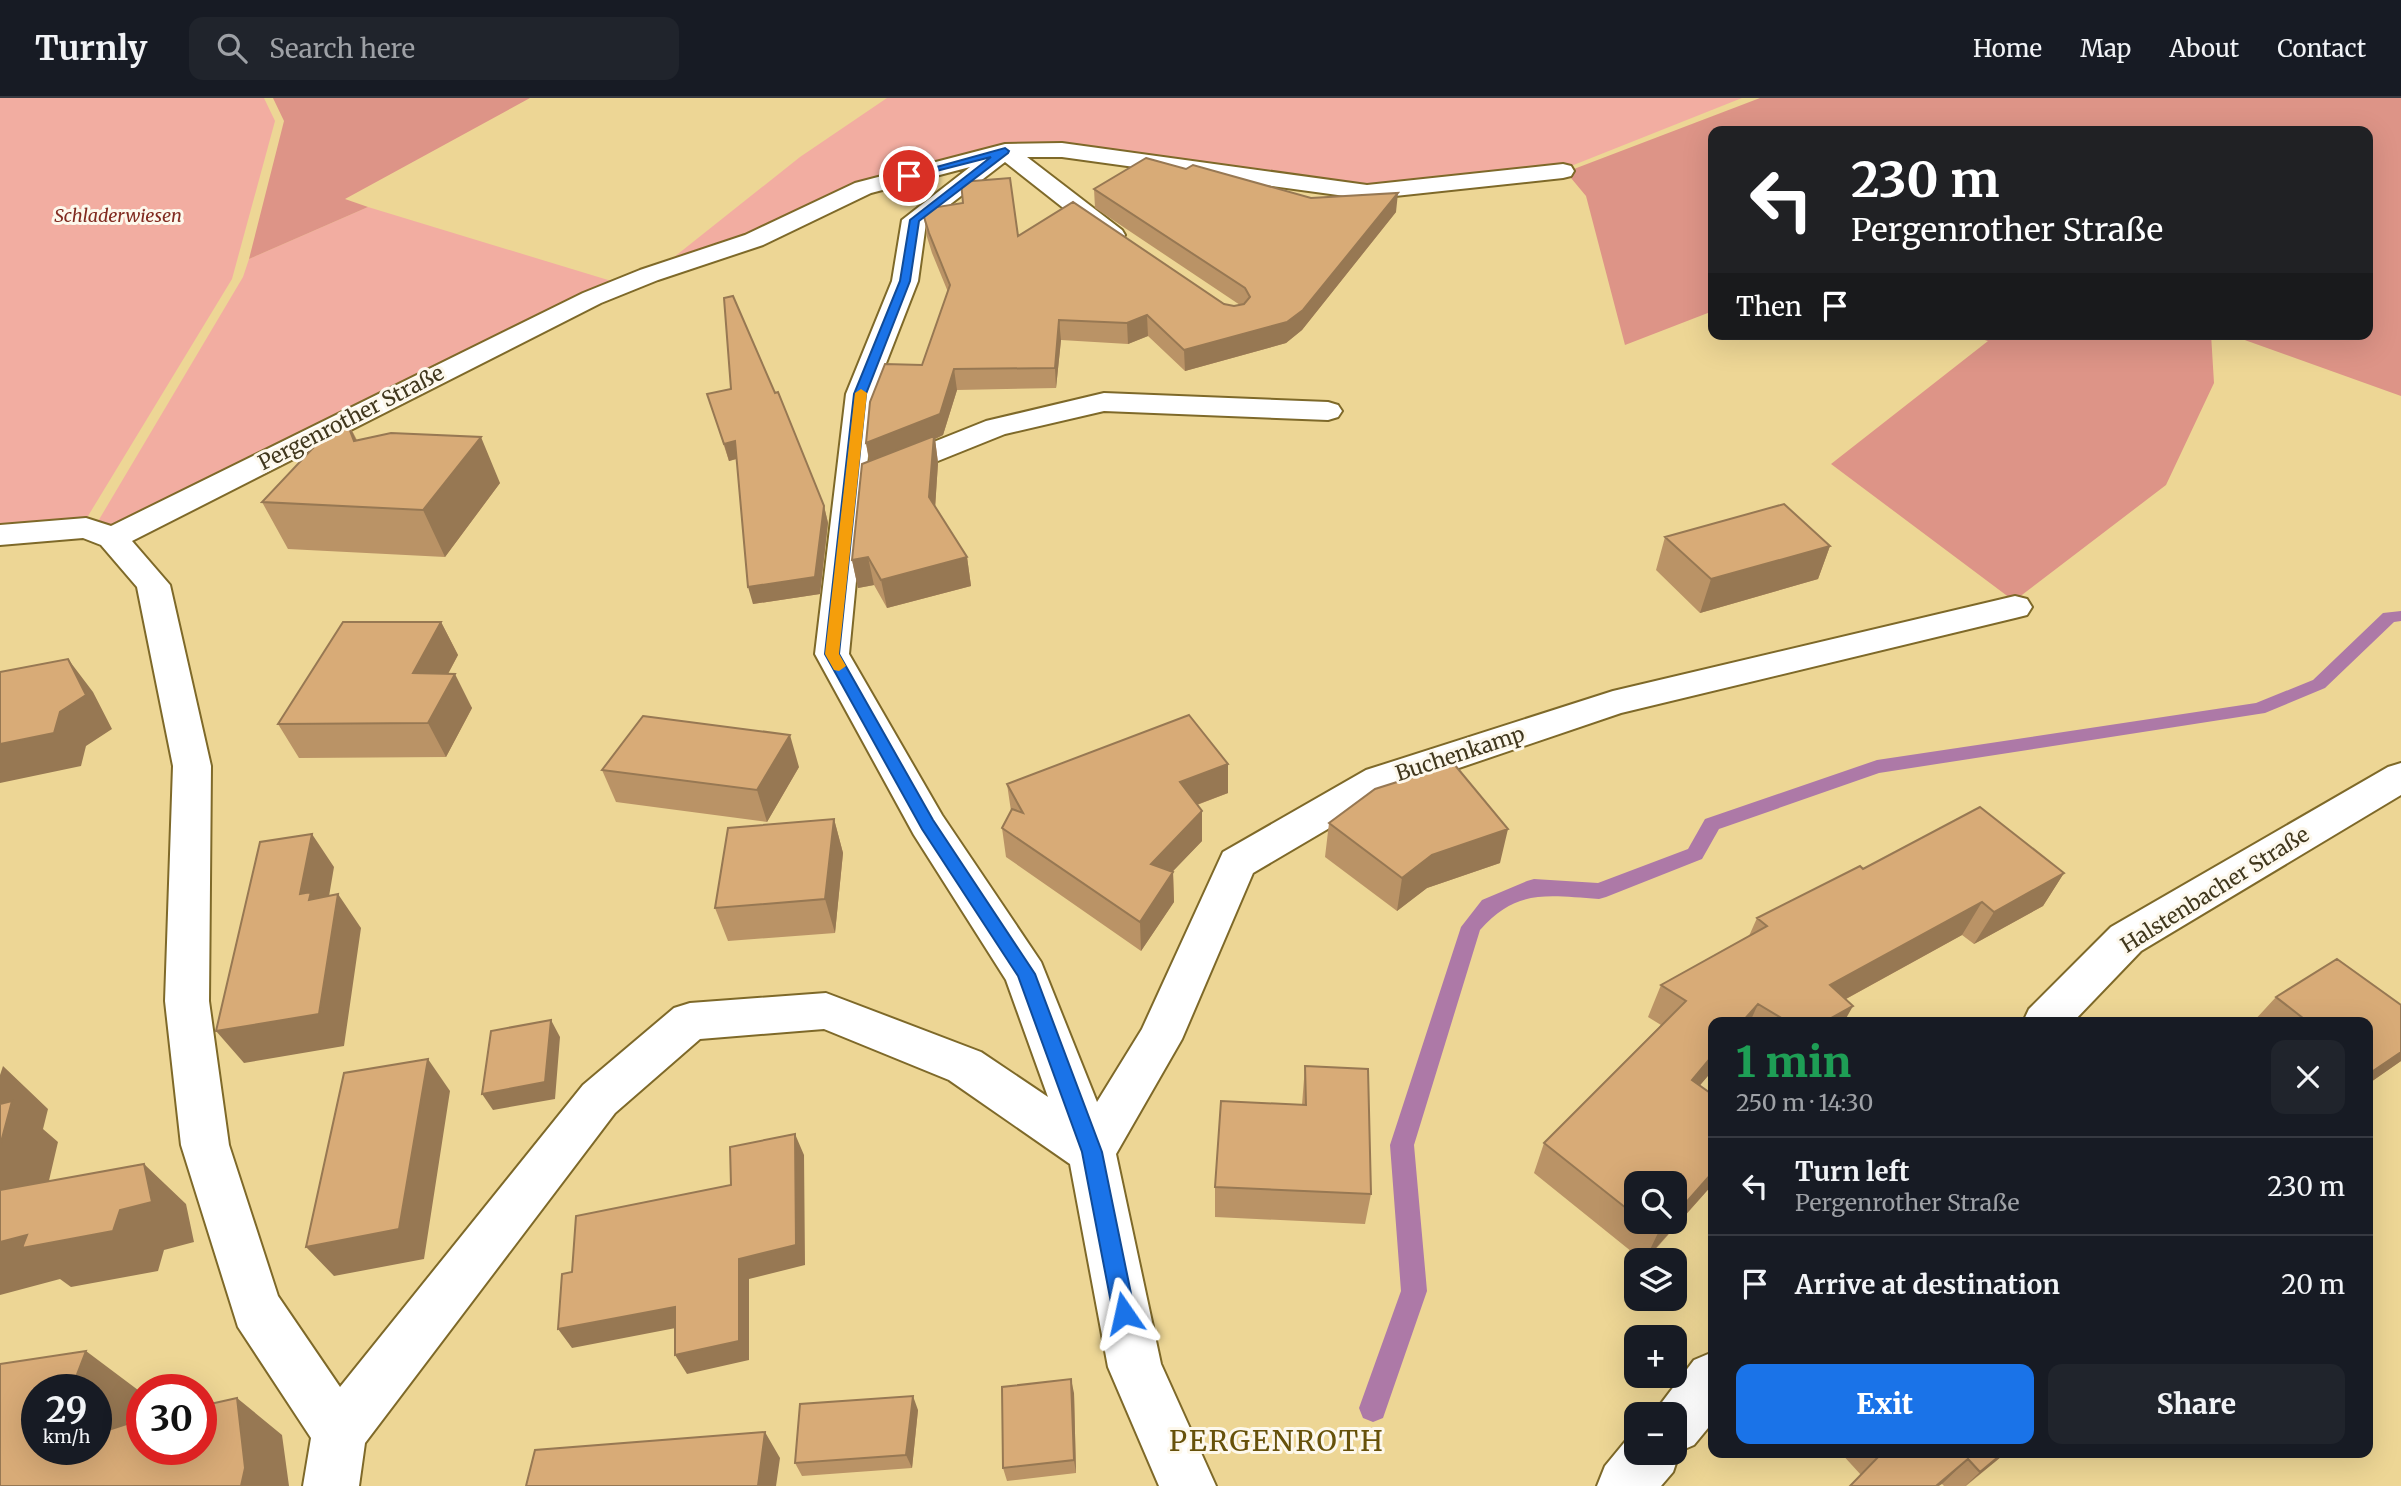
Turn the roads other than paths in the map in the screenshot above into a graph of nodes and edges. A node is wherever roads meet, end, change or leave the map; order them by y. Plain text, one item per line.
1 (1005, 151) junction
2 (1563, 172) dead end
3 (1136, 251) edge
4 (1328, 411) dead end
5 (849, 486) junction
6 (0, 535) edge
7 (112, 538) junction
8 (2015, 607) dead end
9 (2401, 777) edge
10 (2050, 1017) edge
11 (1092, 1152) junction
12 (1708, 1385) edge
13 (1687, 1411) edge
14 (339, 1432) junction
15 (1642, 1465) edge
16 (331, 1486) edge
17 (1188, 1486) edge
18 (1625, 1486) edge

1 - 2 street, Pergenrother Straße
1 - 3 street
1 - 5 street
1 - 7 street, Pergenrother Straße
4 - 5 street
5 - 11 street
6 - 7 street
7 - 14 street
8 - 11 street, Buchenkamp
9 - 10 street, Halstenbacher Straße
11 - 14 street
11 - 17 street
12 - 13 street
14 - 16 street
15 - 18 street

